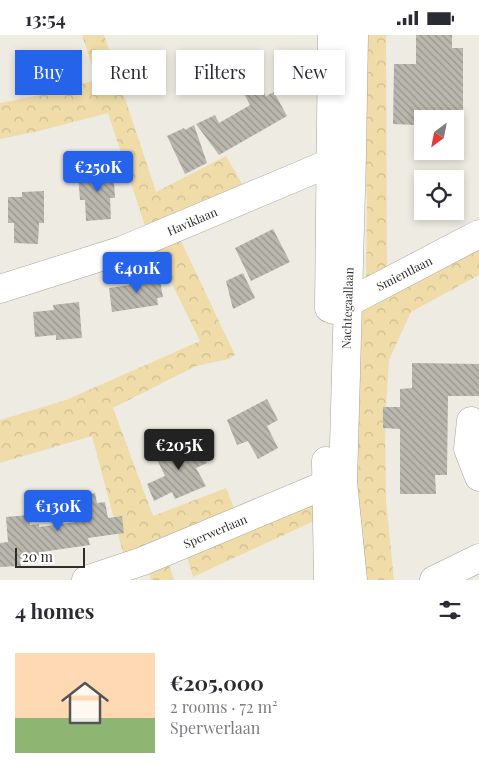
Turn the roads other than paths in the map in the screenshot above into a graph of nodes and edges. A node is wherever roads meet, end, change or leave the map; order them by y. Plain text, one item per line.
1 (332, 35) edge
2 (354, 35) edge
3 (341, 158) junction
4 (479, 234) edge
5 (0, 289) edge
6 (338, 307) junction
7 (471, 421) dead end
8 (479, 477) edge
9 (334, 483) junction
10 (479, 558) edge
11 (86, 580) edge
12 (328, 580) edge
13 (353, 580) edge
14 (434, 580) edge

1 - 3 street, Nachtegaallaan
2 - 3 street, Nachtegaallaan
3 - 5 street, Haviklaan
3 - 6 street, Nachtegaallaan
4 - 6 street, Smientlaan
6 - 9 street, Nachtegaallaan
7 - 8 street
9 - 11 street, Sperwerlaan
9 - 12 street, Nachtegaallaan
9 - 13 street, Nachtegaallaan
10 - 14 street

